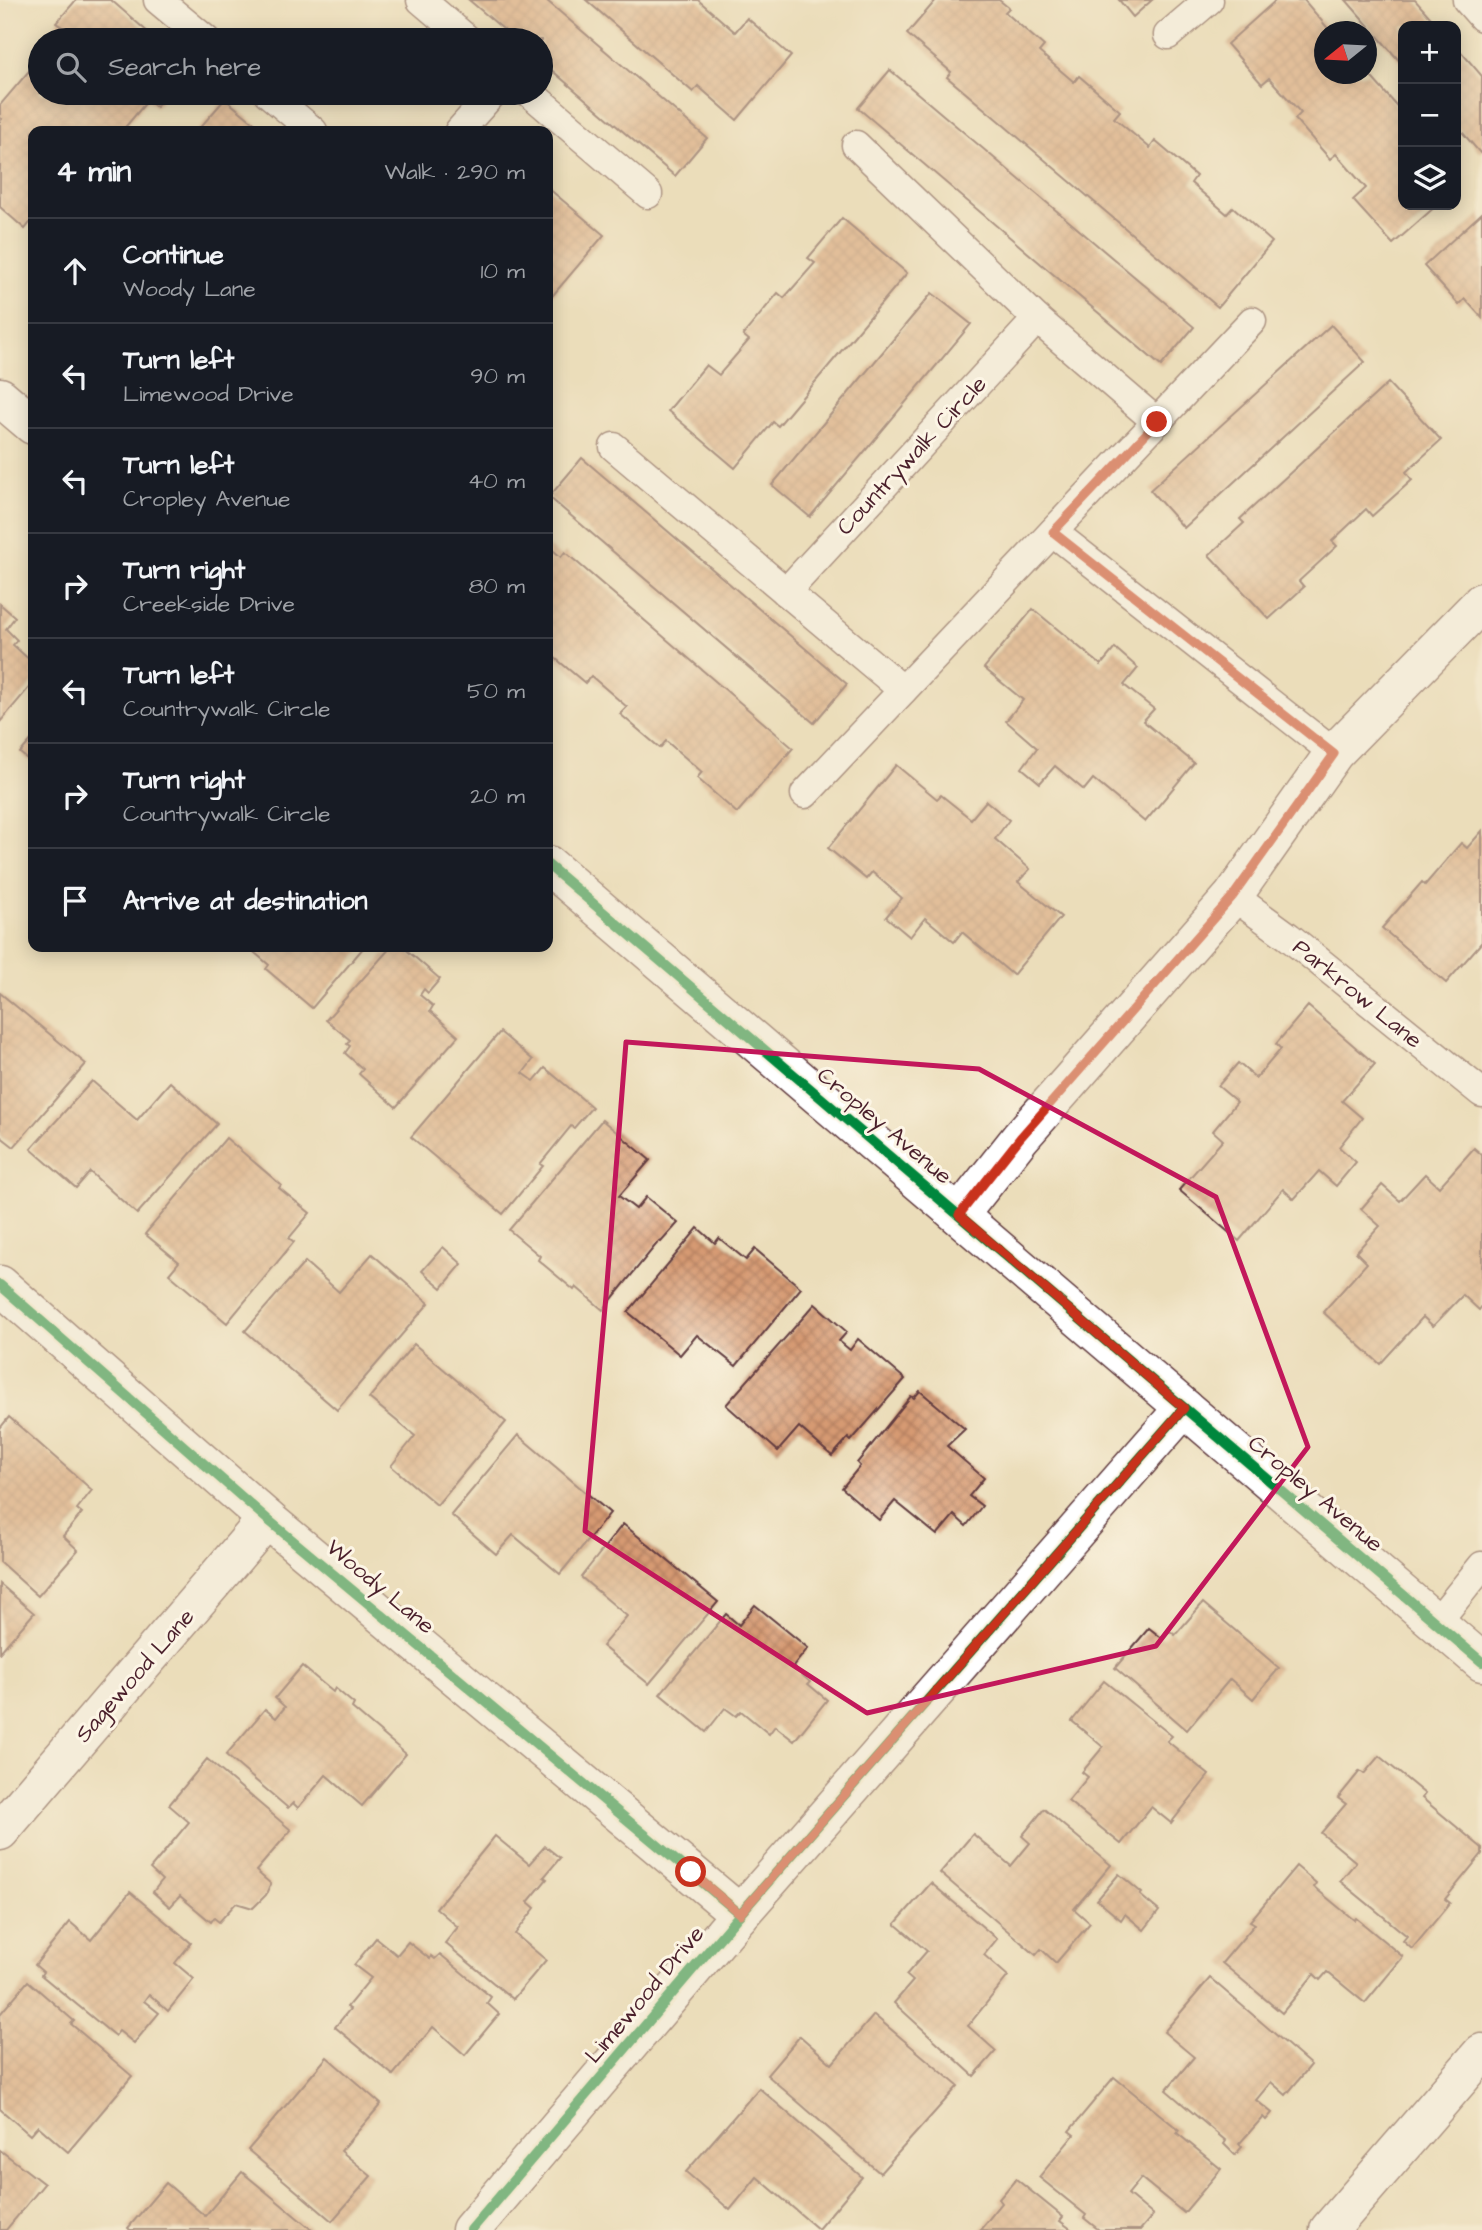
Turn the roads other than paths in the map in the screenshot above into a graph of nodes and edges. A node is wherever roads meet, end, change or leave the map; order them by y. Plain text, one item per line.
1 (158, 0) edge
2 (421, 0) edge
3 (1209, 0) edge
4 (1467, 0) edge
5 (1482, 17) edge
6 (192, 28) edge
7 (454, 28) edge
8 (1168, 35) dead end
9 (282, 105) edge
10 (482, 105) edge
11 (544, 105) edge
12 (307, 126) edge
13 (463, 126) edge
14 (856, 145) dead end
15 (648, 194) dead end
16 (1037, 318) junction
17 (1252, 321) dead end
18 (0, 397) edge
19 (28, 421) edge
20 (1157, 422) junction
21 (614, 447) dead end
22 (1053, 532) junction
23 (786, 592) junction
24 (1482, 602) edge
25 (903, 690) junction
26 (1334, 754) junction
27 (805, 794) dead end
28 (553, 869) edge
29 (1233, 896) junction
30 (1482, 1093) edge
31 (959, 1215) junction
32 (0, 1285) edge
33 (1184, 1408) junction
34 (267, 1520) junction
35 (1482, 1566) edge
36 (1436, 1623) junction
37 (1482, 1662) edge
38 (0, 1831) edge
39 (740, 1914) junction
40 (1482, 2053) edge
41 (471, 2230) edge
42 (1329, 2230) edge

1 - 6 lane
2 - 7 lane
3 - 8 lane
4 - 5 lane
9 - 12 lane
10 - 13 lane
11 - 15 lane
14 - 16 lane
16 - 20 lane
16 - 23 lane, Countrywalk Circle
17 - 20 lane
18 - 19 street
20 - 22 lane
21 - 23 lane
22 - 25 lane
22 - 26 lane
23 - 25 lane
24 - 26 street
25 - 27 lane
26 - 29 street
28 - 31 street, Cropley Avenue
29 - 30 lane, Parkrow Lane
29 - 31 street
31 - 33 street, Cropley Avenue
32 - 34 street, Woody Lane
33 - 36 street, Cropley Avenue
33 - 39 street, Limewood Drive
34 - 38 street, Sagewood Lane
34 - 39 street, Woody Lane
35 - 36 lane
36 - 37 street, Cropley Avenue
39 - 41 street, Limewood Drive
40 - 42 street

